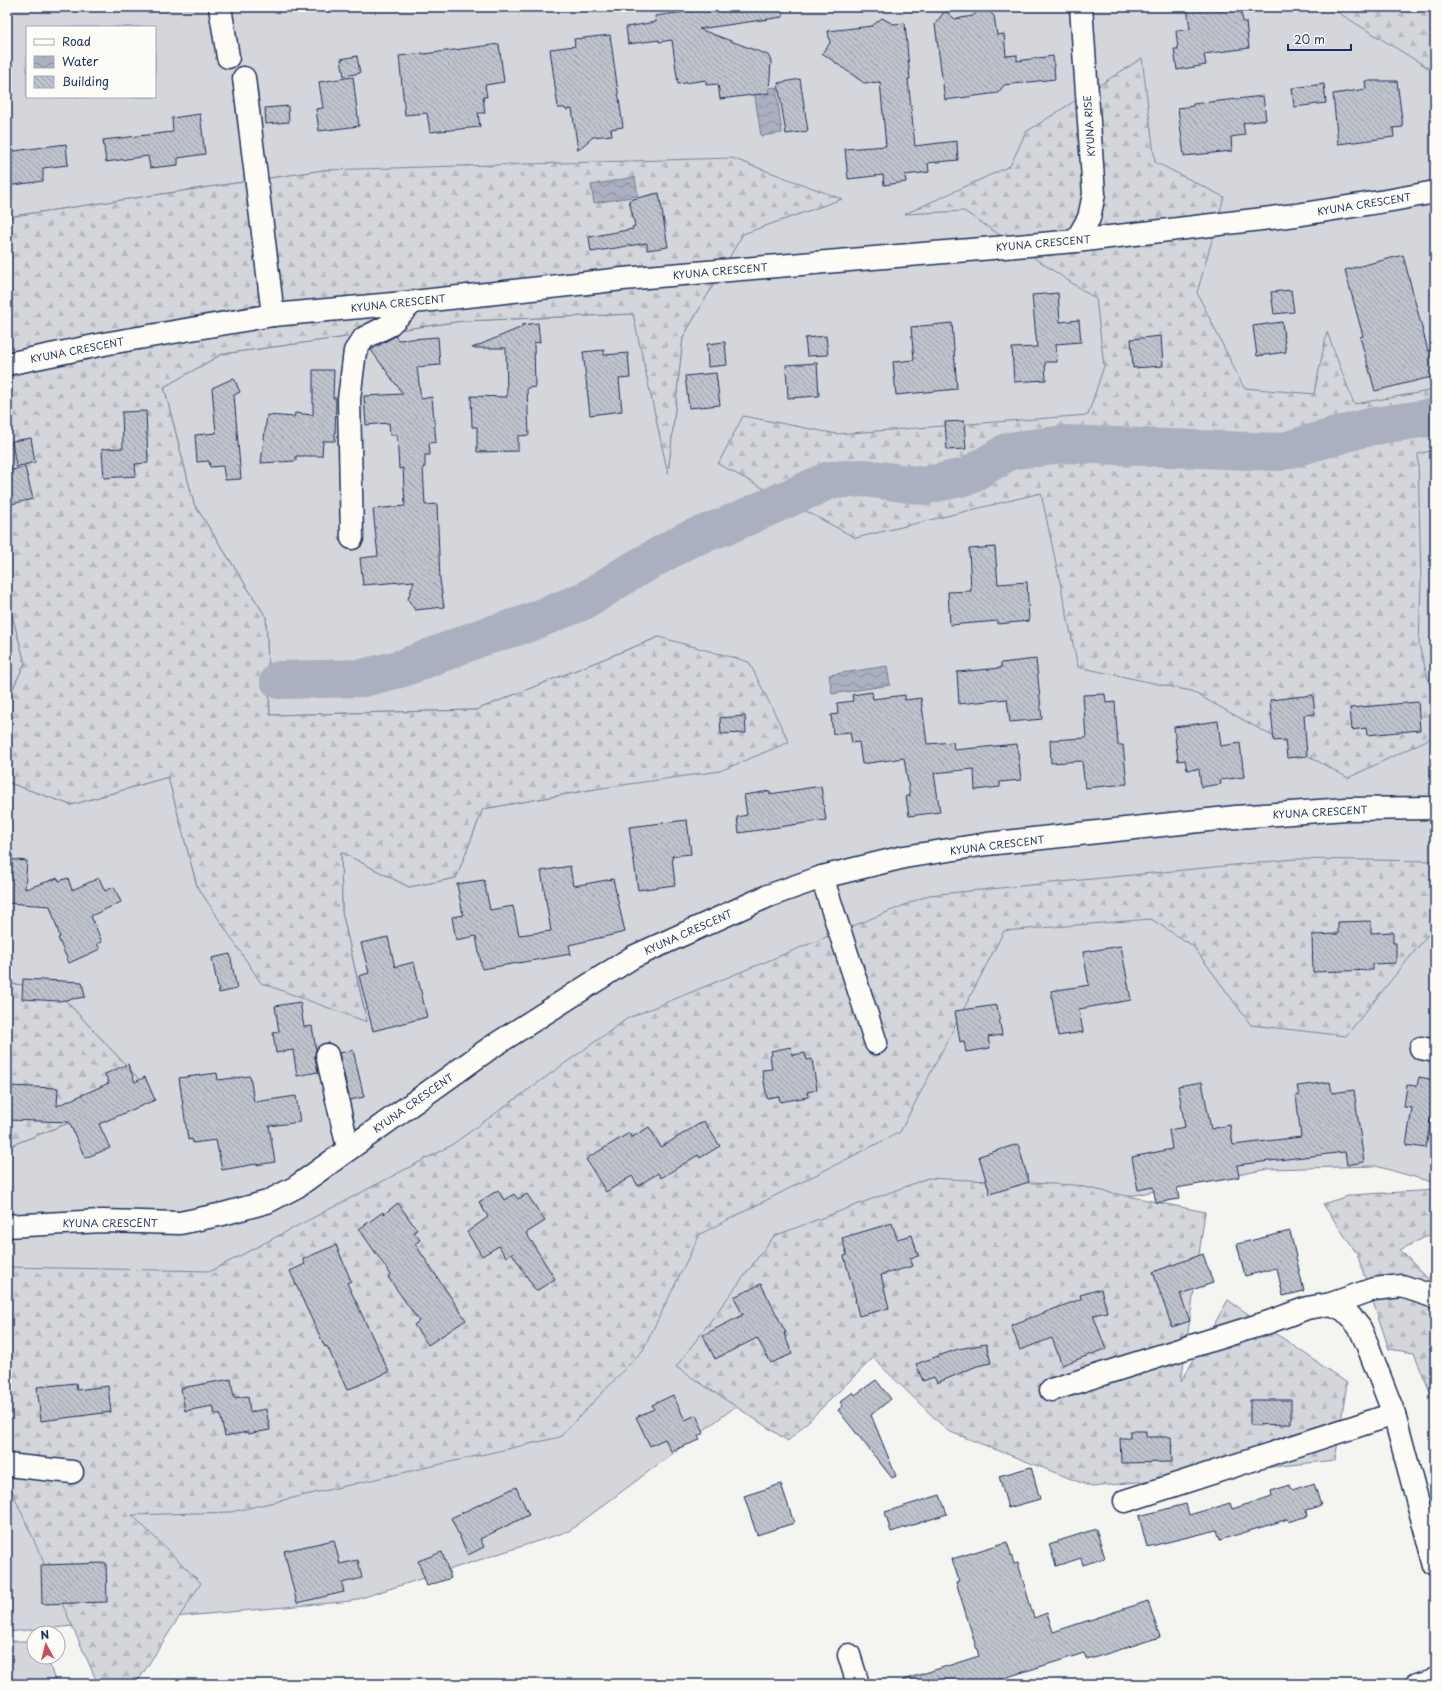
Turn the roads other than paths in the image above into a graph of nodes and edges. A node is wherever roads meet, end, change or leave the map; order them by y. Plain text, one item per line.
1 (220, 7) edge
2 (1080, 7) edge
3 (228, 57) dead end
4 (244, 78) dead end
5 (1435, 192) edge
6 (1076, 241) junction
7 (413, 302) junction
8 (273, 316) junction
9 (7, 364) edge
10 (352, 538) dead end
11 (1435, 808) edge
12 (822, 877) junction
13 (876, 1043) dead end
14 (327, 1054) dead end
15 (348, 1148) junction
16 (7, 1226) edge
17 (1435, 1297) edge
18 (1331, 1304) junction
19 (1051, 1390) dead end
20 (1394, 1414) junction
21 (7, 1465) edge
22 (72, 1472) dead end
23 (1125, 1500) dead end
24 (1435, 1566) edge
25 (849, 1655) dead end
26 (1435, 1678) edge
27 (858, 1684) edge
28 (1417, 1684) edge

1 - 3 street
2 - 6 street, KYUNA RISE
4 - 8 street
5 - 6 street, KYUNA CRESCENT
6 - 7 street, KYUNA CRESCENT
7 - 8 street, KYUNA CRESCENT
7 - 10 street
8 - 9 street, KYUNA CRESCENT
11 - 12 street, KYUNA CRESCENT
12 - 13 street
12 - 15 street, KYUNA CRESCENT
14 - 15 street
15 - 16 street, KYUNA CRESCENT
17 - 18 street
18 - 19 street
18 - 20 street
20 - 23 street
20 - 24 street
21 - 22 street
25 - 27 street
26 - 28 street

